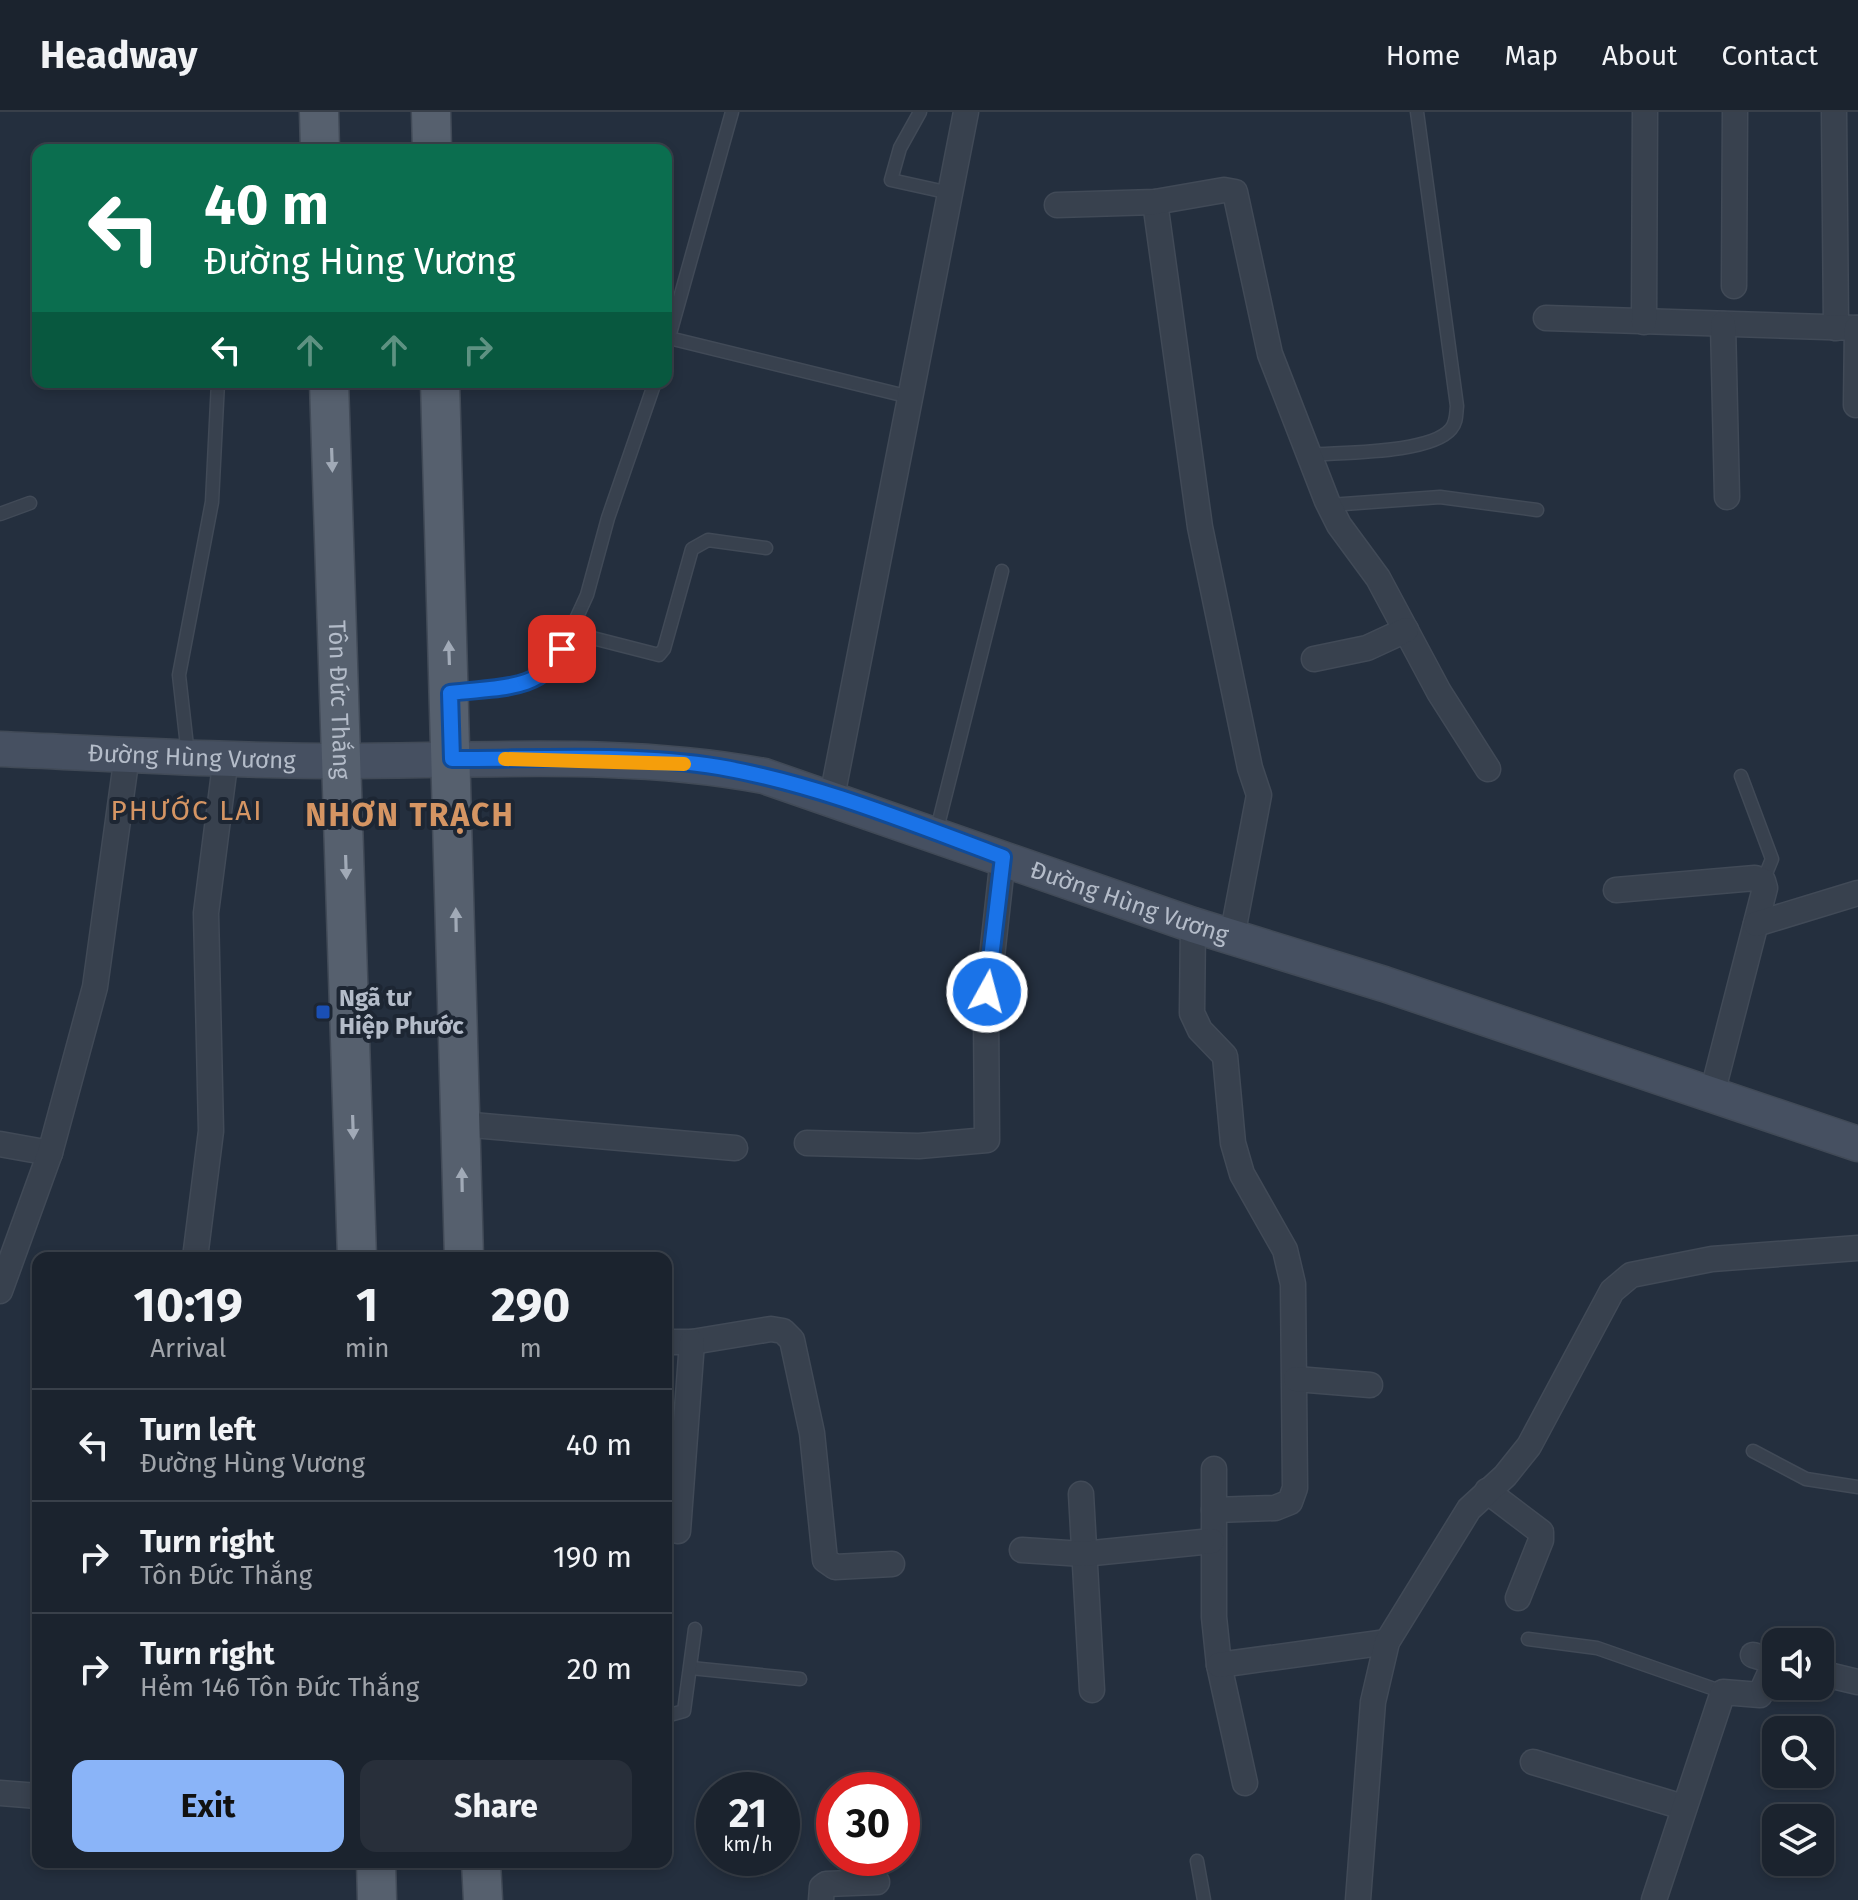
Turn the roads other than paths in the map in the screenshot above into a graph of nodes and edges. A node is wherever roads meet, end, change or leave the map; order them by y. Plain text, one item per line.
1 (319, 112) edge
2 (431, 112) edge
3 (732, 112) edge
4 (920, 112) edge
5 (966, 112) edge
6 (1417, 112) edge
7 (1645, 112) edge
8 (1735, 112) edge
9 (1834, 112) edge
10 (320, 144) edge
11 (432, 144) edge
12 (940, 191) junction
13 (1155, 202) junction
14 (1057, 205) dead end
15 (1734, 286) dead end
16 (1546, 318) dead end
17 (1644, 322) junction
18 (1723, 324) junction
19 (1850, 328) edge
20 (672, 329) edge
21 (672, 344) edge
22 (218, 388) edge
23 (329, 388) edge
24 (440, 388) edge
25 (653, 388) edge
26 (910, 397) junction
27 (1856, 405) dead end
28 (1309, 455) junction
29 (1727, 497) dead end
30 (30, 503) dead end
31 (1330, 505) junction
32 (1537, 510) dead end
33 (0, 514) edge
34 (766, 548) dead end
35 (1002, 571) dead end
36 (1406, 630) junction
37 (569, 632) junction
38 (1314, 659) dead end
39 (450, 693) junction
40 (0, 749) edge
41 (127, 755) junction
42 (188, 756) junction
43 (226, 757) junction
44 (452, 759) junction
45 (343, 761) junction
46 (1488, 769) dead end
47 (1741, 776) dead end
48 (832, 797) junction
49 (936, 833) junction
50 (1003, 857) junction
51 (1763, 881) junction
52 (1616, 890) dead end
53 (1858, 893) edge
54 (1756, 924) junction
55 (1193, 925) junction
56 (1232, 937) junction
57 (1712, 1094) junction
58 (461, 1124) junction
59 (807, 1143) dead end
60 (0, 1144) edge
61 (1858, 1144) edge
62 (735, 1148) dead end
63 (50, 1153) junction
64 (1858, 1248) edge
65 (196, 1252) edge
66 (357, 1252) edge
67 (464, 1252) edge
68 (0, 1291) edge
69 (672, 1342) edge
70 (692, 1342) junction
71 (1296, 1379) junction
72 (1370, 1385) dead end
73 (1753, 1451) dead end
74 (1214, 1469) dead end
75 (1858, 1487) edge
76 (1487, 1491) junction
77 (1081, 1494) dead end
78 (1214, 1510) junction
79 (678, 1531) dead end
80 (1212, 1541) junction
81 (1022, 1550) dead end
82 (1083, 1554) junction
83 (892, 1564) dead end
84 (1518, 1598) dead end
85 (695, 1629) dead end
86 (1528, 1639) dead end
87 (1387, 1642) junction
88 (1219, 1665) junction
89 (691, 1668) junction
90 (1834, 1676) edge
91 (800, 1679) dead end
92 (1858, 1682) edge
93 (1762, 1686) edge
94 (1092, 1690) dead end
95 (1723, 1692) junction
96 (672, 1714) edge
97 (1533, 1762) dead end
98 (1245, 1783) dead end
99 (0, 1793) edge
100 (32, 1796) edge
101 (1683, 1807) junction
102 (1197, 1861) dead end
103 (376, 1868) edge
104 (481, 1868) edge
105 (877, 1882) dead end
106 (377, 1900) edge
107 (483, 1900) edge
108 (821, 1900) edge
109 (1204, 1900) edge
110 (1358, 1900) edge
111 (1654, 1900) edge

1 - 10 main road
2 - 11 main road
3 - 20 lane
4 - 12 lane
5 - 12 street
6 - 28 lane
7 - 17 street
8 - 15 street
9 - 19 street
12 - 26 street
13 - 14 street
13 - 28 street
13 - 56 street
16 - 17 street
17 - 18 street
18 - 19 street
18 - 29 street
19 - 27 street
21 - 26 lane
22 - 42 lane
23 -> 45 main road, Tôn Đức Thắng
39 -> 24 main road
25 - 37 lane
26 - 48 street
28 - 31 street
30 - 33 lane
31 - 32 lane
31 - 36 street
34 - 37 lane
35 - 49 lane
36 - 38 street
36 - 46 street
37 - 39 lane
39 - 44 main road
40 - 41 street, Đường Hùng Vương
41 - 42 street, Đường Hùng Vương
41 - 63 street
42 - 43 street, Đường Hùng Vương
43 - 45 street, Đường Hùng Vương
43 - 65 street
44 - 45 street, Đường Hùng Vương
44 - 48 street, Đường Hùng Vương
58 -> 44 main road
45 -> 66 main road, Tôn Đức Thắng
47 - 51 lane
48 - 49 street, Đường Hùng Vương
49 - 50 street, Đường Hùng Vương
50 - 55 street, Đường Hùng Vương
50 - 59 street
51 - 52 street
51 - 54 street
53 - 54 street
54 - 57 street
55 - 56 street, Đường Hùng Vương
55 - 71 street
56 - 57 street, Đường Hùng Vương
57 - 61 street, Đường Hùng Vương
58 - 62 street
67 -> 58 main road
60 - 63 street
63 - 68 street
64 - 76 street
69 - 70 street
70 - 79 street
70 - 83 street
71 - 72 street
71 - 78 street
73 - 75 lane
74 - 78 street
76 - 84 street
76 - 87 street
77 - 82 street
78 - 80 street
80 - 82 street
80 - 88 street
81 - 82 street
82 - 94 street
85 - 89 lane
86 - 95 lane
87 - 88 street
87 - 110 street
88 - 98 street
89 - 91 lane
89 - 96 lane
90 - 92 street
93 - 95 street
95 - 101 street
97 - 101 street
99 - 100 street
101 - 111 street
102 - 109 lane
103 - 106 main road
104 - 107 main road
105 - 108 street

